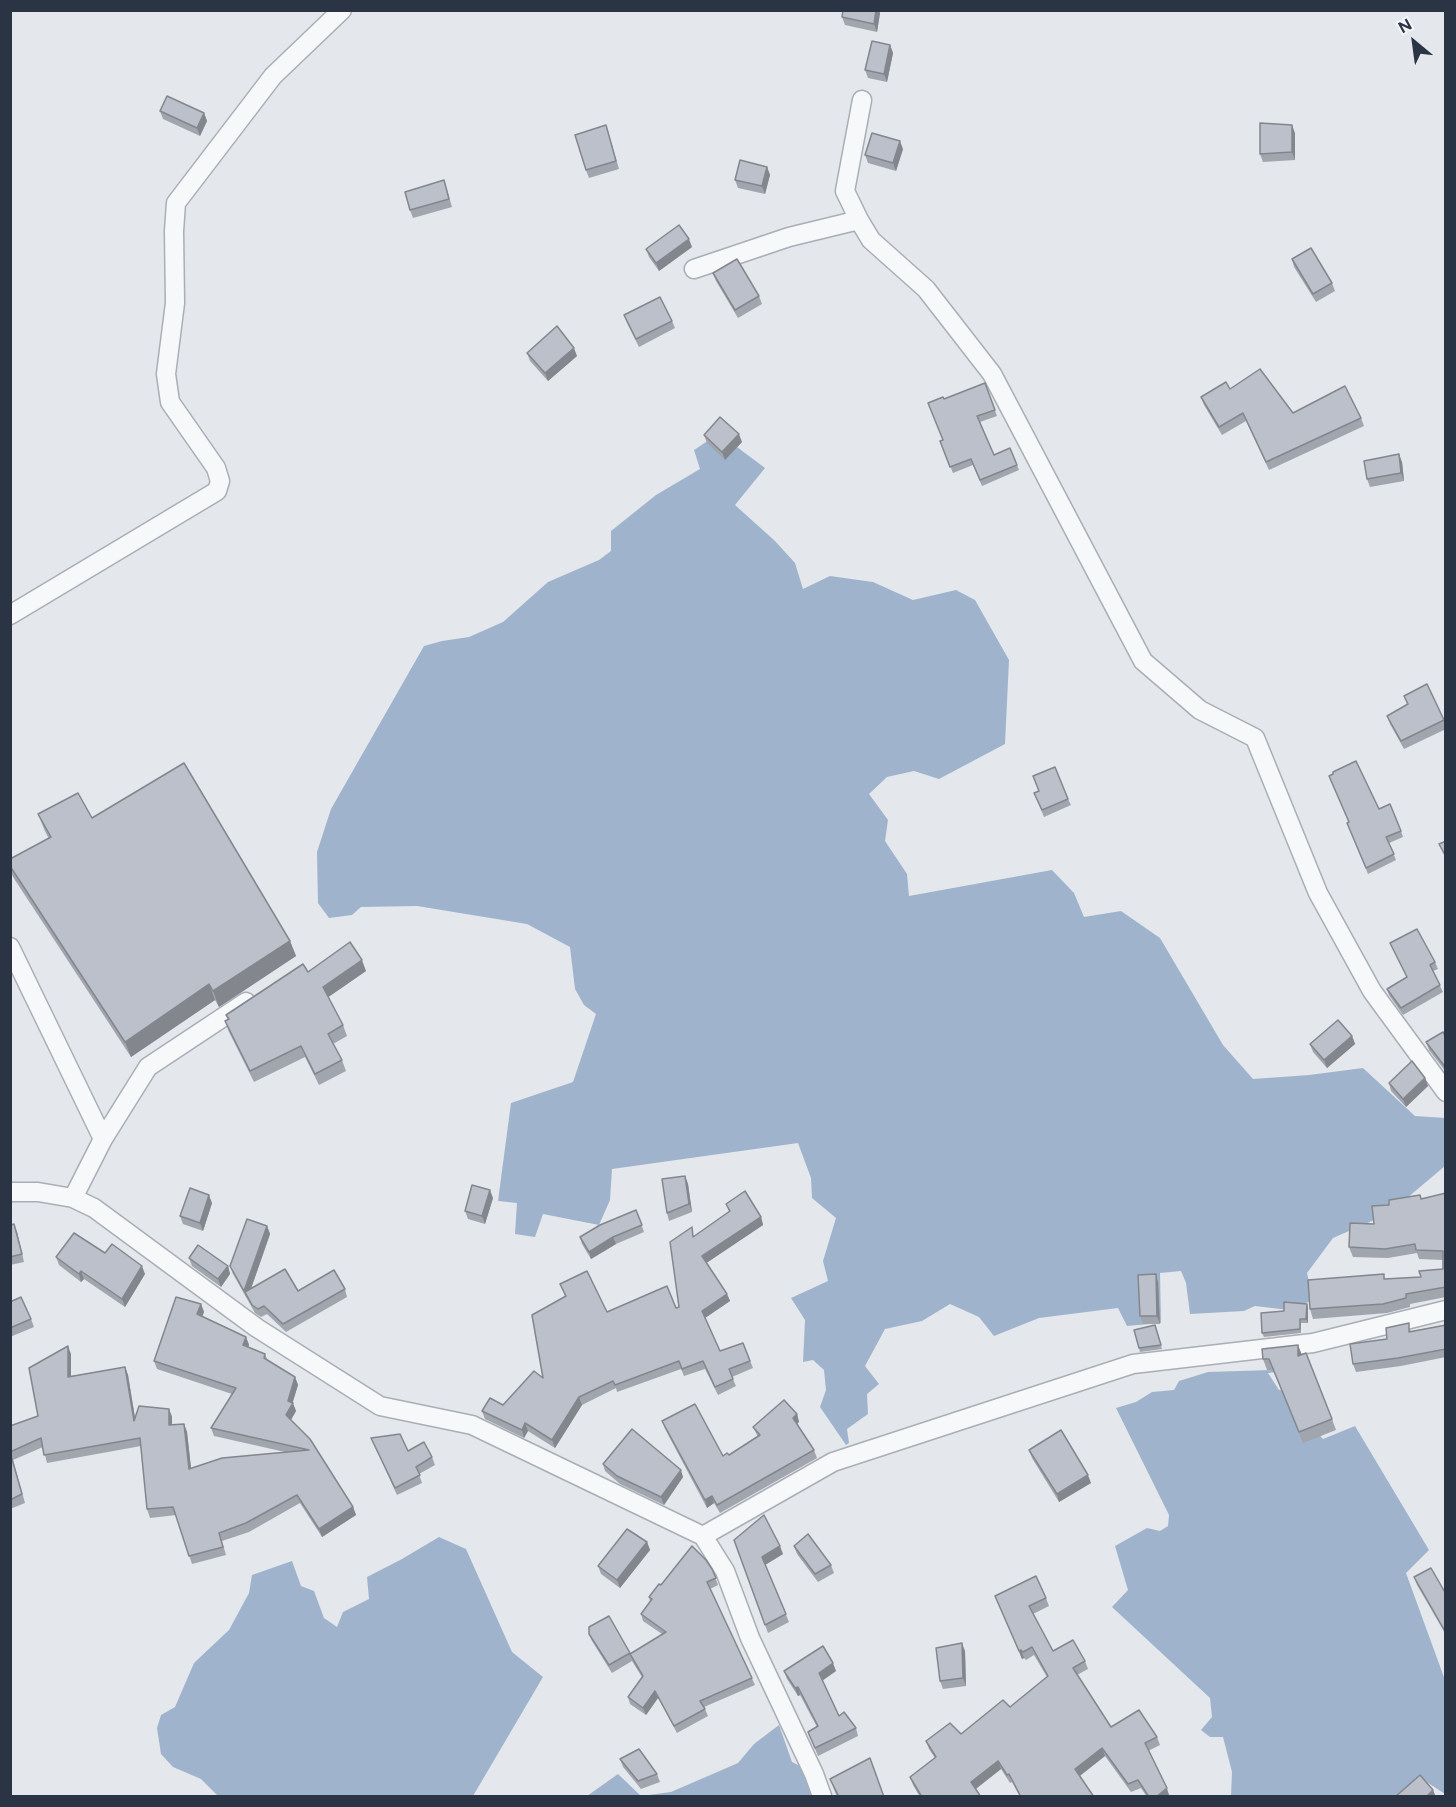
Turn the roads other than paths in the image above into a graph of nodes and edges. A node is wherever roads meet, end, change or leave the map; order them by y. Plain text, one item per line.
1 (342, 10) edge
2 (862, 100) dead end
3 (859, 220) junction
4 (694, 269) dead end
5 (10, 615) edge
6 (10, 947) edge
7 (262, 991) edge
8 (1446, 1092) edge
9 (103, 1138) junction
10 (10, 1192) edge
11 (73, 1198) junction
12 (1446, 1310) edge
13 (703, 1536) junction
14 (822, 1797) edge

1 - 5 street
2 - 3 street
3 - 4 street
3 - 8 street
6 - 9 street
7 - 9 street
9 - 11 street
10 - 11 street
11 - 13 street
12 - 13 street
13 - 14 street

